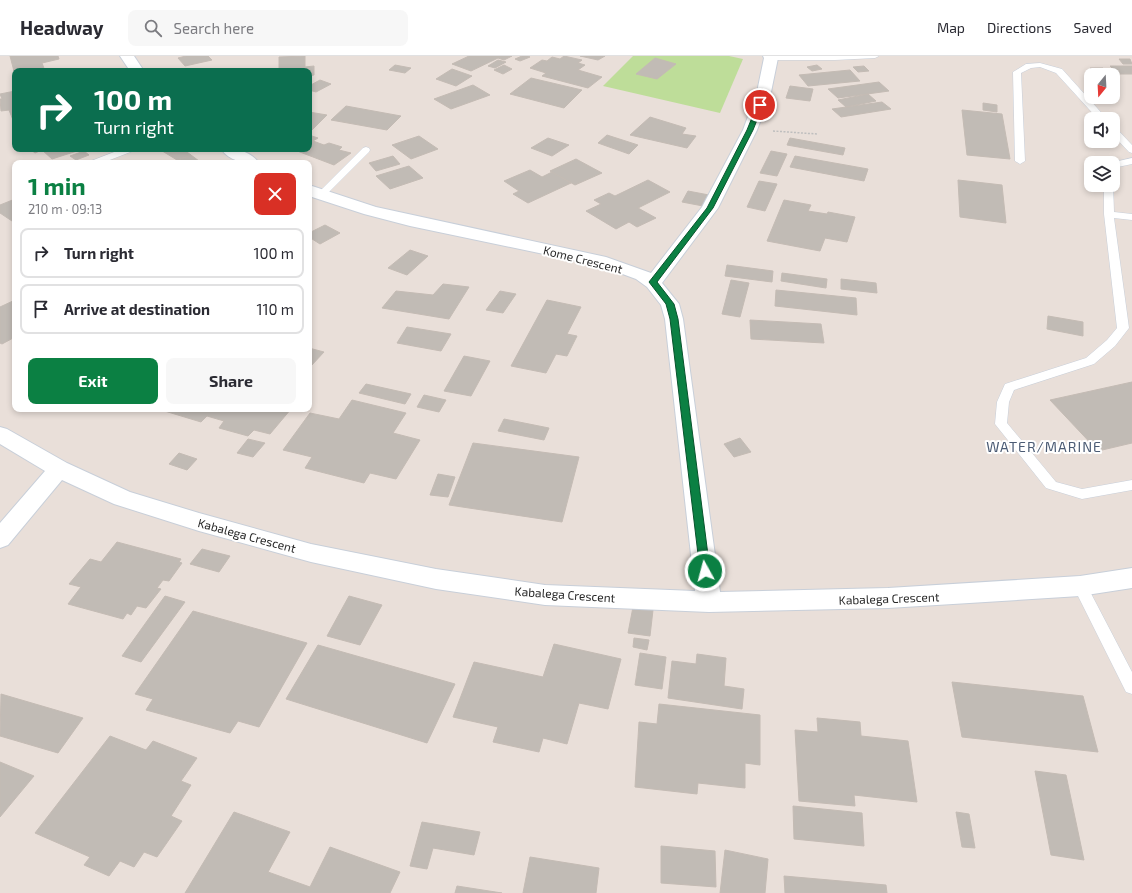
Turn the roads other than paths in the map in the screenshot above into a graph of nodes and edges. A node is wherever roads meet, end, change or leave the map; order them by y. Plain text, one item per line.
1 (127, 56) edge
2 (875, 56) edge
3 (770, 57) edge
4 (135, 68) edge
5 (1096, 112) edge
6 (1120, 137) edge
7 (366, 150) dead end
8 (1132, 150) edge
9 (122, 152) edge
10 (234, 152) edge
11 (102, 160) edge
12 (246, 160) edge
13 (1020, 161) dead end
14 (1132, 161) edge
15 (1120, 164) edge
16 (1109, 192) edge
17 (315, 193) edge
18 (1109, 214) junction
19 (1132, 217) edge
20 (653, 282) junction
21 (0, 434) edge
22 (59, 469) junction
23 (1132, 485) edge
24 (0, 539) edge
25 (1132, 578) edge
26 (1080, 586) junction
27 (709, 602) junction
28 (1132, 687) edge

1 - 4 street
2 - 3 lane
3 - 20 street
5 - 13 lane
6 - 8 lane
7 - 17 lane
9 - 11 lane
10 - 12 street
14 - 15 lane
16 - 18 lane
17 - 20 street, Kome Crescent
18 - 19 lane
18 - 23 lane
20 - 27 street, Kome Crescent
21 - 22 street, Kabalega Crescent
22 - 24 street
22 - 27 street, Kabalega Crescent
25 - 26 street, Kabalega Crescent
26 - 27 street, Kabalega Crescent
26 - 28 lane

